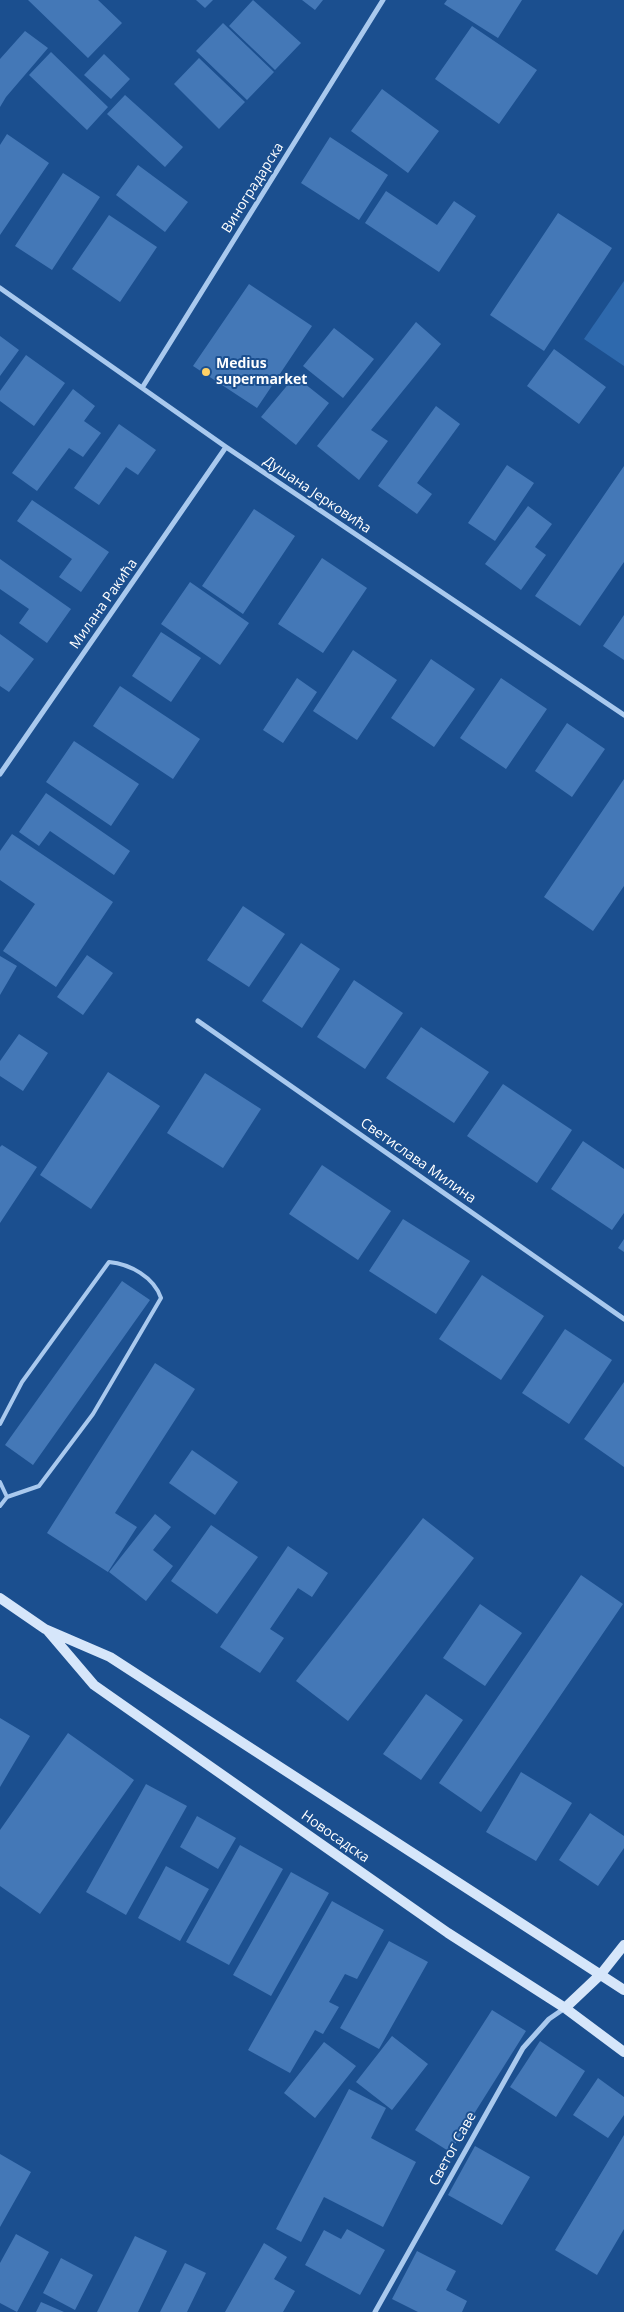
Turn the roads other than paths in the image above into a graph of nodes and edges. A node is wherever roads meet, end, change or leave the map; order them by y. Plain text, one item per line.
1 (383, 0) edge
2 (0, 288) edge
3 (142, 388) junction
4 (226, 447) junction
5 (624, 715) edge
6 (0, 774) edge
7 (198, 1021) dead end
8 (624, 1320) edge
9 (0, 1424) edge
10 (0, 1482) edge
11 (7, 1497) junction
12 (0, 1506) edge
13 (0, 1598) edge
14 (45, 1629) junction
15 (624, 1945) edge
16 (600, 1974) junction
17 (624, 1990) edge
18 (565, 2008) junction
19 (624, 2052) edge
20 (375, 2312) edge

1 - 3 street, Виноградарска
2 - 3 street, Душана Јерковића
3 - 4 street, Душана Јерковића
4 - 5 street, Душана Јерковића
4 - 6 street, Милана Ракића
7 - 8 street, Светислава Милина
9 - 11 lane
10 - 11 lane
11 - 12 lane
13 - 14 main road, Новосадска
14 - 16 main road, Новосадска
14 - 18 main road, Новосадска
15 - 16 main road
16 - 17 main road, Новосадска
16 - 18 main road
18 - 19 main road, Новосадска
18 - 20 street, Светог Саве

